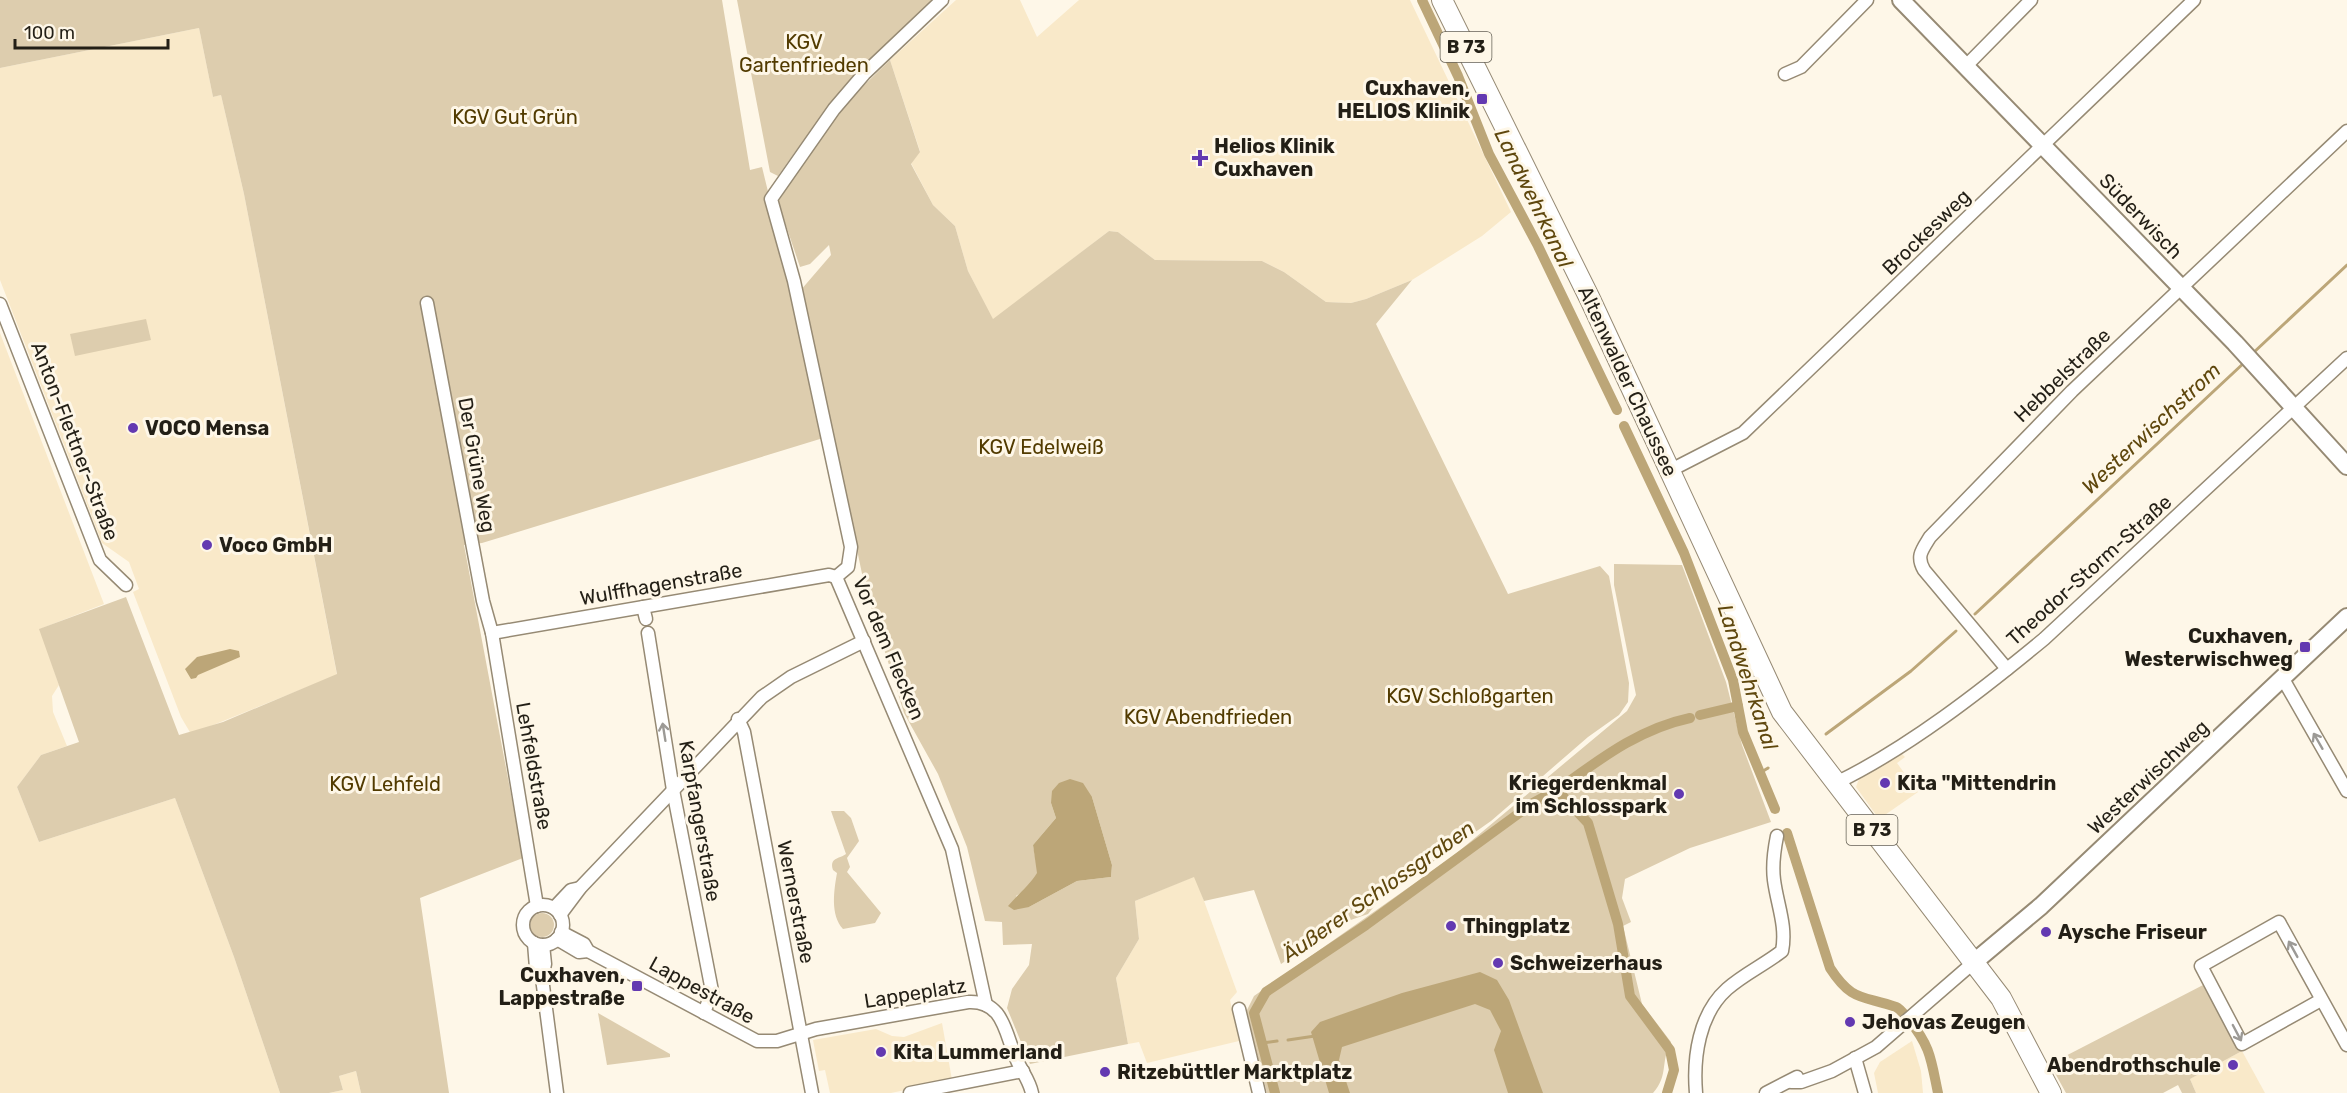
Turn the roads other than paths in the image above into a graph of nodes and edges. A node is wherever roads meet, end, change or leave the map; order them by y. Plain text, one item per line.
1 (942, 0) edge
2 (1442, 0) edge
3 (1867, 0) edge
4 (1901, 0) edge
5 (2031, 0) edge
6 (2194, 0) edge
7 (1966, 66) junction
8 (1785, 74) dead end
9 (2347, 131) edge
10 (2043, 146) junction
11 (2181, 288) junction
12 (427, 303) dead end
13 (0, 304) edge
14 (2347, 358) edge
15 (2294, 406) junction
16 (2347, 466) edge
17 (1669, 471) junction
18 (836, 577) junction
19 (126, 585) dead end
20 (2347, 617) edge
21 (492, 633) junction
22 (648, 633) dead end
23 (864, 641) junction
24 (2007, 669) junction
25 (2283, 679) junction
26 (738, 719) junction
27 (1836, 783) junction
28 (674, 790) junction
29 (2347, 791) edge
30 (1777, 836) dead end
31 (537, 906) junction
32 (557, 912) junction
33 (559, 936) junction
34 (539, 944) junction
35 (1973, 963) junction
36 (2321, 1000) junction
37 (987, 1005) junction
38 (1239, 1009) dead end
39 (704, 1013) junction
40 (801, 1034) junction
41 (2347, 1045) edge
42 (1851, 1060) junction
43 (1023, 1071) junction
44 (557, 1093) edge
45 (812, 1093) edge
46 (910, 1093) edge
47 (1032, 1093) edge
48 (1259, 1093) edge
49 (1696, 1093) edge
50 (1766, 1093) edge
51 (1865, 1093) edge
52 (2051, 1093) edge

1 - 18 street, Vor dem Flecken
2 - 17 main road, Altenwalder Chaussee / B 73
3 - 8 street
4 - 7 street, Süderwisch
5 - 7 street
6 - 10 street, Brockesweg
7 - 10 street, Süderwisch
9 - 11 street, Hebbelstraße
10 - 11 street, Süderwisch
10 - 17 street, Brockesweg
11 - 15 street, Süderwisch
11 - 24 street, Hebbelstraße
12 - 21 street, Der Grüne Weg
13 - 19 street, Anton-Flettner-Straße
14 - 15 street, Theodor-Storm-Straße
15 - 16 street, Süderwisch
15 - 24 street, Theodor-Storm-Straße
17 - 27 main road, Altenwalder Chaussee / B 73
18 - 21 street, Wulffhagenstraße
18 - 23 street, Vor dem Flecken
20 - 25 street, Westerwischweg
21 - 31 street, Lehfeldstraße
28 -> 22 street, Karpfangerstraße
23 - 26 street
23 - 37 street, Vor dem Flecken
24 - 27 street, Theodor-Storm-Straße
29 -> 25 street
25 - 35 street, Westerwischweg
26 - 28 street
26 - 40 street, Wernerstraße
27 - 35 main road, B 73
28 - 32 street
28 - 39 street, Karpfangerstraße
30 - 49 street
31 - 32 street
31 - 34 street
32 - 33 street
33 - 34 street
33 - 39 street, Lappestraße
34 - 44 street
35 - 42 street
35 - 52 main road, B 73
36 -> 36 street
36 - 41 street
37 - 40 street, Lappeplatz
37 - 43 street, Lappeplatz
38 - 48 street
39 - 40 street, Lappestraße
40 - 45 street, Wernerstraße
42 - 50 street
42 - 51 street
43 - 46 street
43 - 47 street, Lappeplatz

